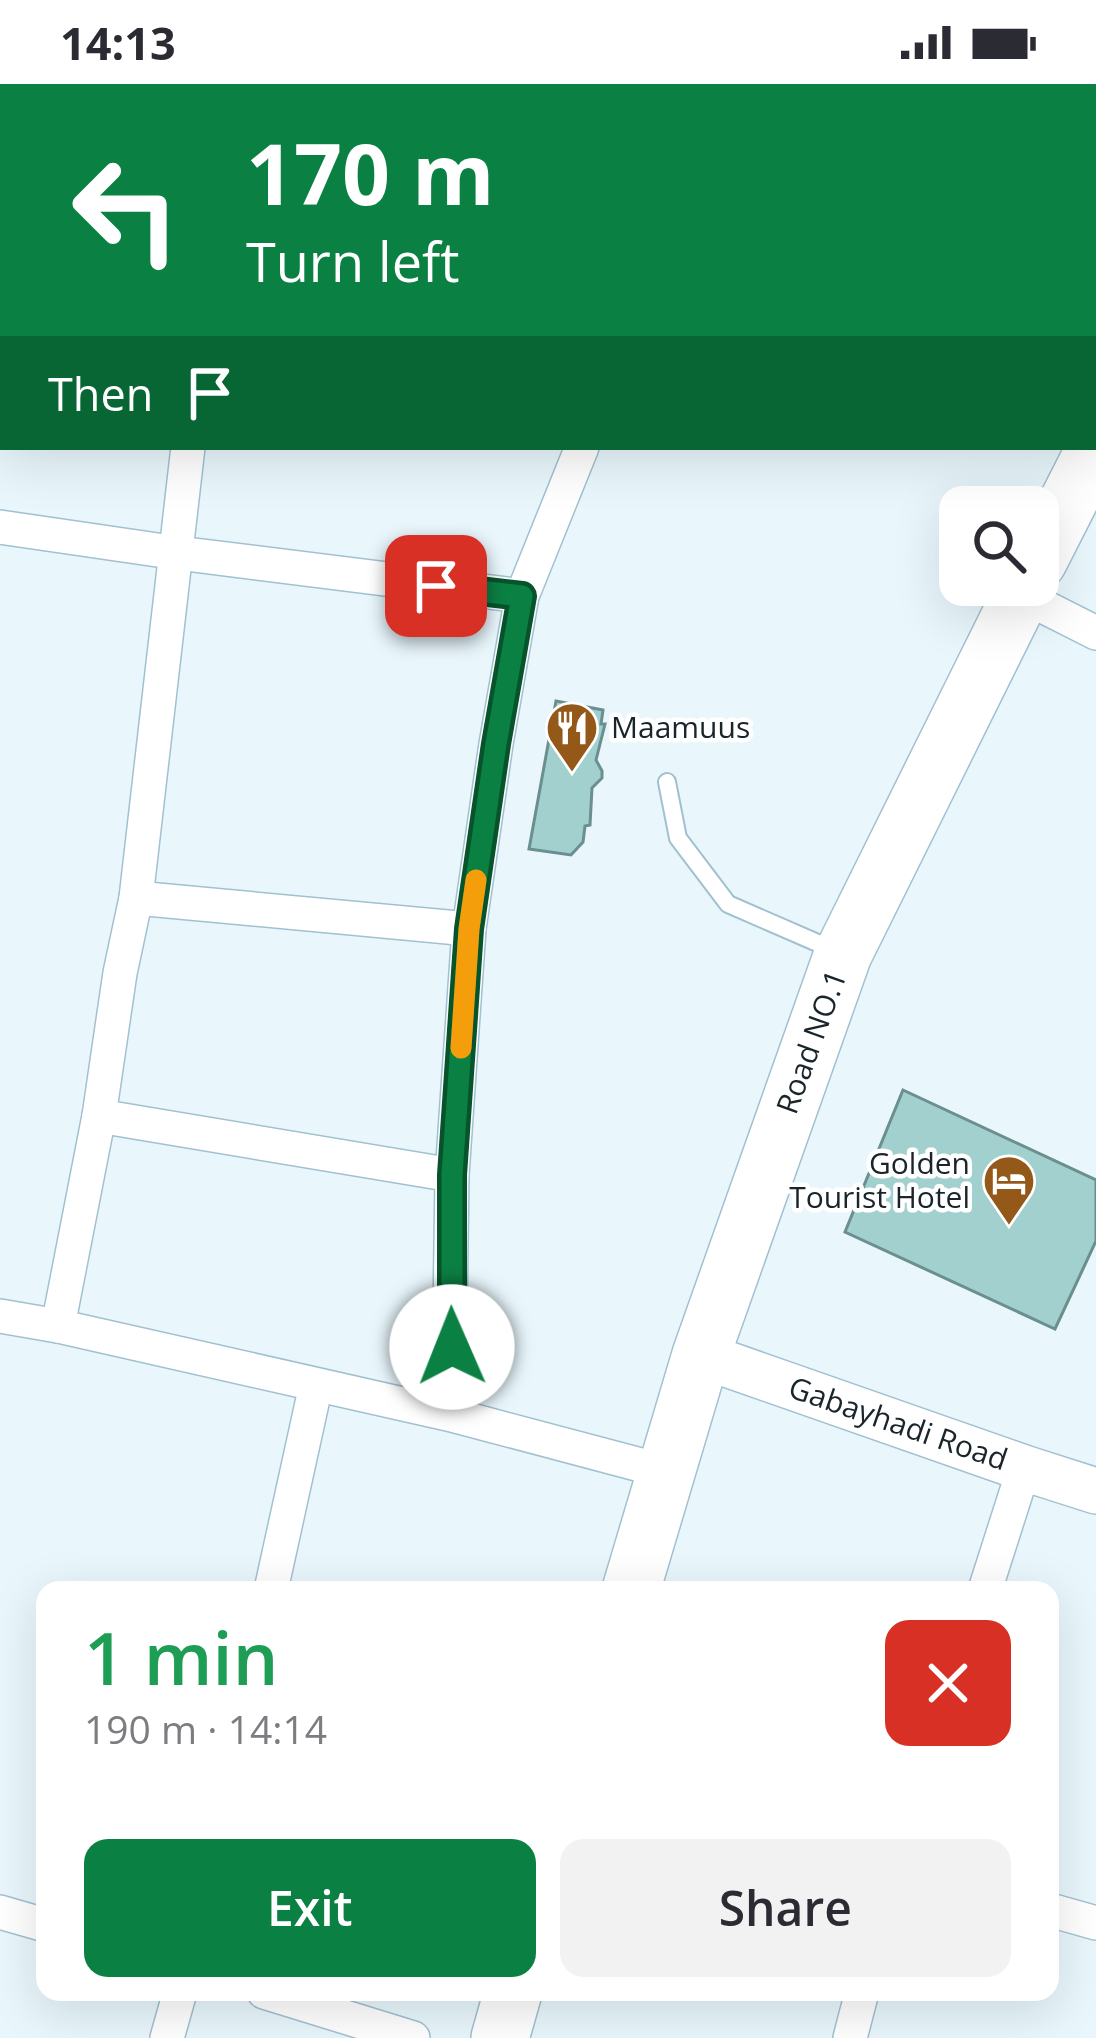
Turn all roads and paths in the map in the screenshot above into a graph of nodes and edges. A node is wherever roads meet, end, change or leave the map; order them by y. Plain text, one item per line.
1 (188, 450) edge
2 (581, 450) edge
3 (1094, 450) edge
4 (1059, 519) edge
5 (0, 527) edge
6 (178, 553) junction
7 (522, 596) junction
8 (1059, 604) edge
9 (1015, 606) edge
10 (1096, 633) edge
11 (667, 782) dead end
12 (136, 898) junction
13 (469, 929) junction
14 (843, 954) junction
15 (99, 1116) junction
16 (452, 1175) junction
17 (0, 1316) edge
18 (58, 1326) junction
19 (701, 1354) junction
20 (316, 1385) junction
21 (455, 1416) junction
22 (1024, 1468) junction
23 (667, 1472) junction
24 (1096, 1491) edge
25 (273, 1581) edge
26 (634, 1581) edge
27 (988, 1581) edge
28 (0, 1912) edge
29 (1059, 1913) edge
30 (36, 1922) edge
31 (1096, 1923) edge
32 (177, 2001) edge
33 (292, 2001) edge
34 (510, 2001) edge
35 (860, 2001) edge
36 (167, 2038) edge
37 (413, 2038) edge
38 (500, 2038) edge
39 (850, 2038) edge

1 - 6 street
2 - 7 street
3 - 4 highway, Road NO.1
5 - 6 street
6 - 7 street
6 - 12 street
7 - 13 street
8 - 10 street
9 - 14 highway, Road NO.1
11 - 14 lane
12 - 13 street
12 - 15 street
13 - 16 street
14 - 19 highway, Road NO.1
15 - 16 street
15 - 18 street
16 - 21 street
17 - 18 street
18 - 20 street
19 - 22 street, Gabayhadi Road
19 - 23 highway, Road NO.1
20 - 21 street
20 - 25 street
21 - 23 street
22 - 24 street, Gabayhadi Road
22 - 27 street
23 - 26 highway, Road NO.1
28 - 30 street
29 - 31 street
32 - 36 street
33 - 37 street
34 - 38 highway
35 - 39 street

